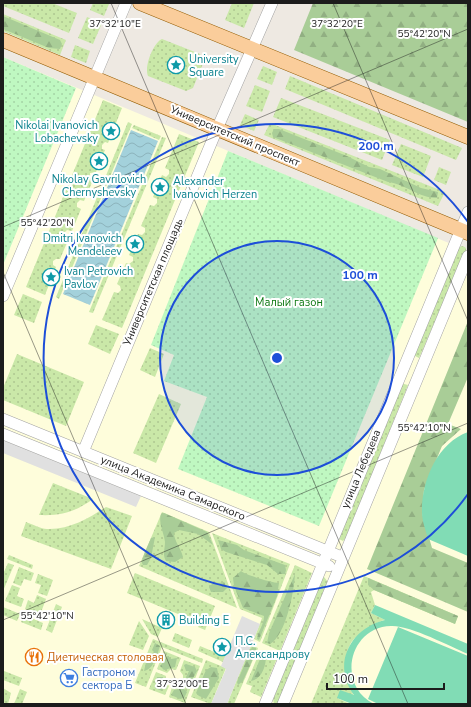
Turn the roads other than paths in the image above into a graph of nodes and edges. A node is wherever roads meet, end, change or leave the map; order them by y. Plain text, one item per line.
1 (126, 3) edge
2 (140, 3) edge
3 (272, 3) edge
4 (3, 40) edge
5 (251, 48) junction
6 (94, 78) junction
7 (217, 129) junction
8 (468, 137) edge
9 (468, 212) edge
10 (465, 231) edge
11 (468, 256) edge
12 (3, 296) edge
13 (405, 362) junction
14 (420, 369) junction
15 (3, 419) edge
16 (3, 434) edge
17 (83, 452) junction
18 (327, 551) junction
19 (342, 557) junction
20 (322, 564) junction
21 (338, 569) junction
22 (266, 704) edge
23 (283, 704) edge

1 - 6 street
2 - 5 main road
3 - 5 street, Университетская площадь
4 - 6 main road, Университетский проспект
5 - 7 street, Университетская площадь
5 - 8 main road
6 - 7 main road, Университетский проспект
6 - 12 street
7 - 10 main road, Университетский проспект
7 - 17 street, Университетская площадь
9 - 10 street, улица Лебедева
10 - 13 street, улица Лебедева
11 - 14 street, улица Лебедева
13 - 14 street
13 - 18 street, улица Лебедева
14 - 19 street, улица Лебедева
15 - 17 street, улица Академика Самарского
16 - 20 street, улица Академика Самарского
17 - 18 street, улица Академика Самарского
18 - 19 street, улица Академика Самарского
18 - 20 street, улица Лебедева
19 - 21 street, улица Лебедева
20 - 21 street, улица Академика Самарского
20 - 22 street, улица Лебедева
21 - 23 street, улица Лебедева

